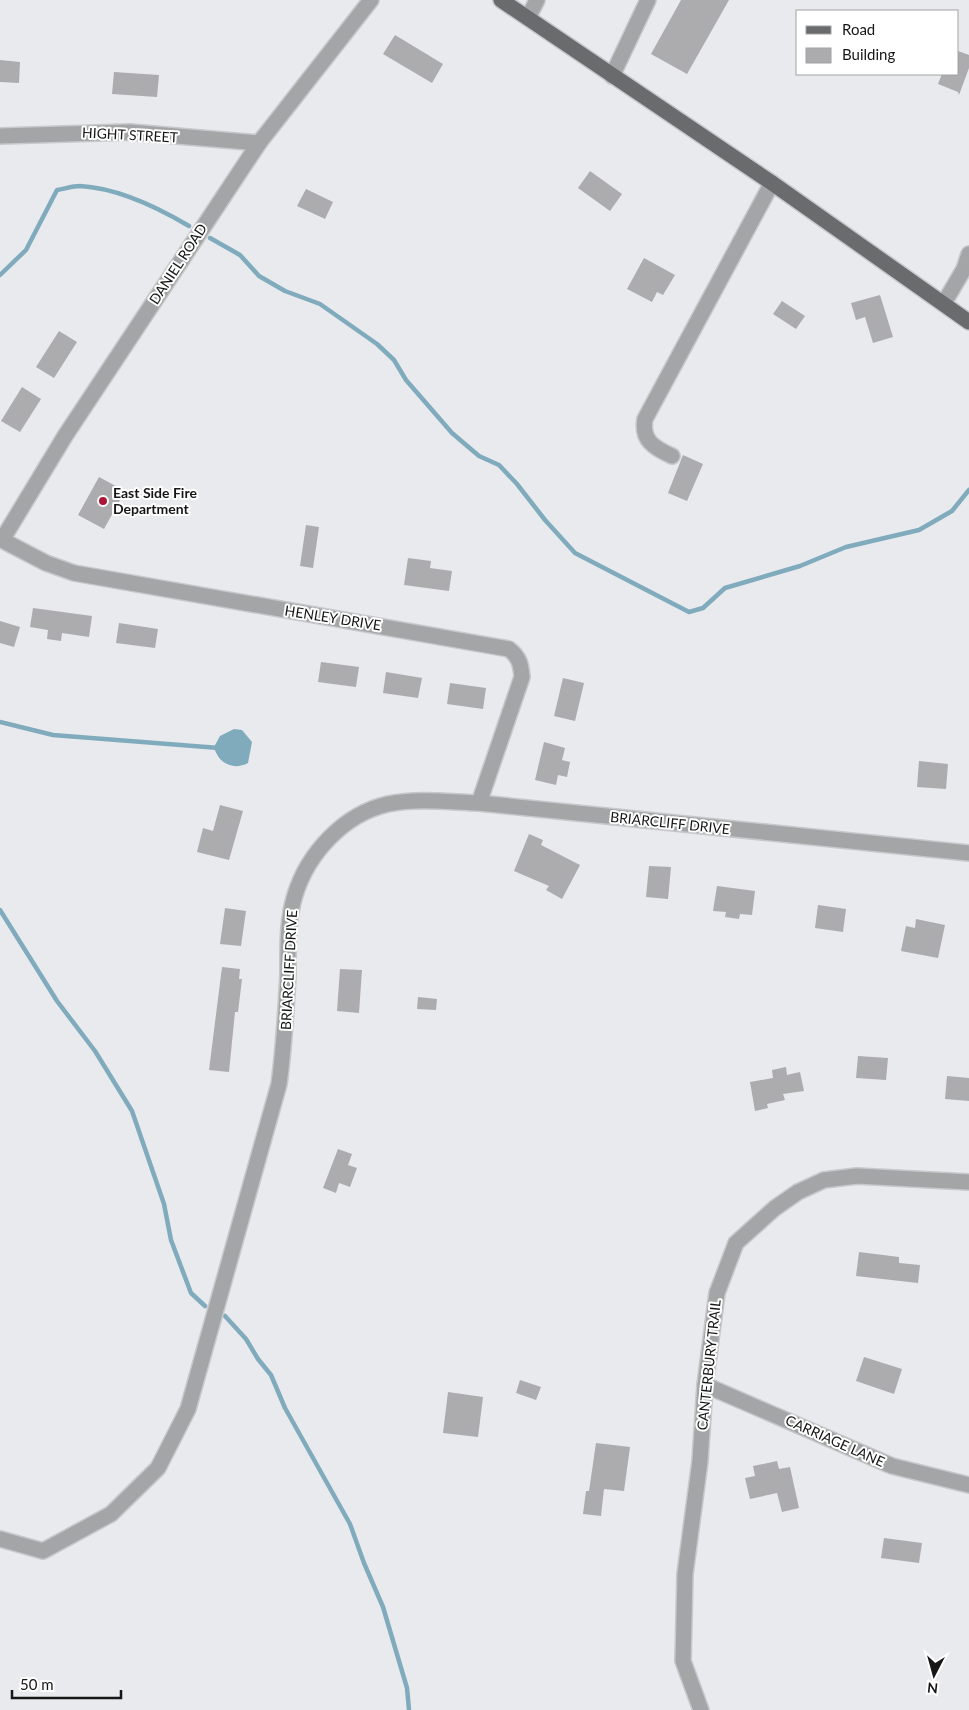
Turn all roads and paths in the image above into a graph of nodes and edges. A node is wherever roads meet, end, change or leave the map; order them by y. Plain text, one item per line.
1 (371, 0) edge
2 (501, 0) edge
3 (537, 0) edge
4 (648, 0) edge
5 (528, 18) junction
6 (612, 76) junction
7 (0, 136) edge
8 (260, 143) junction
9 (772, 184) junction
10 (969, 254) edge
11 (966, 269) edge
12 (944, 303) junction
13 (969, 322) edge
14 (672, 456) dead end
15 (1, 540) edge
16 (479, 803) junction
17 (969, 854) edge
18 (969, 1182) edge
19 (705, 1385) junction
20 (969, 1485) edge
21 (0, 1539) edge
22 (701, 1710) edge

1 - 8 street, DANIEL ROAD
2 - 5 main road
3 - 5 street
4 - 6 street
5 - 6 main road
6 - 9 main road
7 - 8 street, HIGHT STREET
8 - 15 street, DANIEL ROAD
9 - 12 main road
9 - 14 street
10 - 11 street
11 - 12 street
12 - 13 main road
15 - 16 street, HENLEY DRIVE
16 - 17 street, BRIARCLIFF DRIVE
16 - 21 street, BRIARCLIFF DRIVE
18 - 19 street, CANTERBURY TRAIL
19 - 20 street, CARRIAGE LANE
19 - 22 street, CANTERBURY TRAIL

